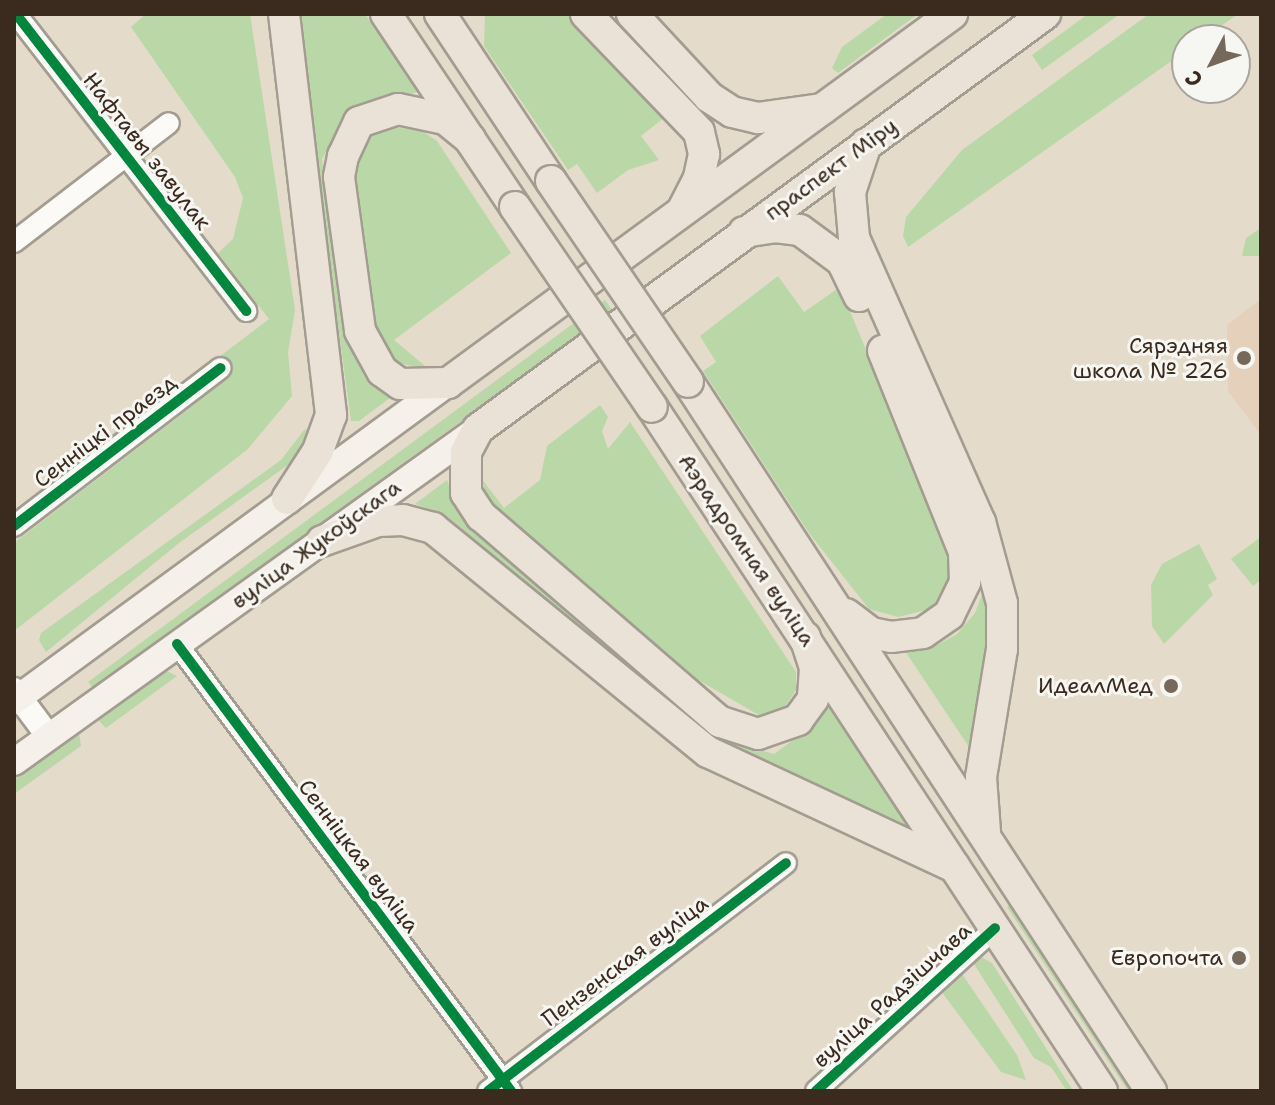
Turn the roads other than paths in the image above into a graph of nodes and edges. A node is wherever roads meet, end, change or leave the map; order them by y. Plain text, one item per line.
1 (16, 14) edge
2 (284, 14) edge
3 (386, 14) edge
4 (440, 14) edge
5 (470, 14) edge
6 (586, 14) edge
7 (632, 14) edge
8 (952, 14) edge
9 (1045, 14) edge
10 (475, 67) junction
11 (828, 108) junction
12 (169, 123) dead end
13 (470, 139) junction
14 (866, 144) junction
15 (124, 155) junction
16 (679, 216) junction
17 (744, 232) junction
18 (14, 242) edge
19 (246, 311) dead end
20 (617, 324) joint
21 (221, 368) dead end
22 (448, 383) junction
23 (478, 429) junction
24 (287, 499) junction
25 (14, 526) edge
26 (322, 541) junction
27 (823, 589) junction
28 (805, 637) junction
29 (177, 644) junction
30 (16, 696) edge
31 (49, 737) junction
32 (14, 762) edge
33 (986, 838) junction
34 (786, 863) dead end
35 (960, 869) junction
36 (995, 928) junction
37 (501, 1087) edge
38 (816, 1091) edge
39 (1102, 1091) edge
40 (1151, 1091) edge

1 - 15 street, Нафтавы завулак
2 - 24 main road
3 - 13 main road, Аэрадромная вуліца
4 - 10 main road, Аэрадромная вуліца
5 - 10 main road
6 - 16 main road
7 - 11 main road
8 - 11 main road
9 - 14 main road, праспект Міру
10 - 27 main road, Аэрадромная вуліца, bridge
11 - 16 main road
12 - 15 street
13 - 22 main road
13 - 28 main road, Аэрадромная вуліца, bridge
14 - 17 main road, праспект Міру
14 - 33 main road
15 - 18 street
15 - 19 street, Нафтавы завулак
16 - 22 main road
17 - 20 main road, праспект Міру
17 - 27 main road
20 - 23 main road, вуліца Жукоўскага
21 - 25 street, Сенніцкі праезд
22 - 24 main road
23 - 26 main road, вуліца Жукоўскага
23 - 28 main road
24 - 30 main road
26 - 29 main road, вуліца Жукоўскага
26 - 35 main road
27 - 33 main road, Аэрадромная вуліца
28 - 35 main road, Аэрадромная вуліца
29 - 31 main road, вуліца Жукоўскага
29 - 37 street, Сенніцкая вуліца
30 - 31 street
31 - 32 main road, вуліца Жукоўскага
33 - 40 main road, Аэрадромная вуліца
34 - 37 street, Пензенская вуліца
35 - 36 main road, Аэрадромная вуліца
36 - 38 street, вуліца Радзішчава
36 - 39 main road, Аэрадромная вуліца

